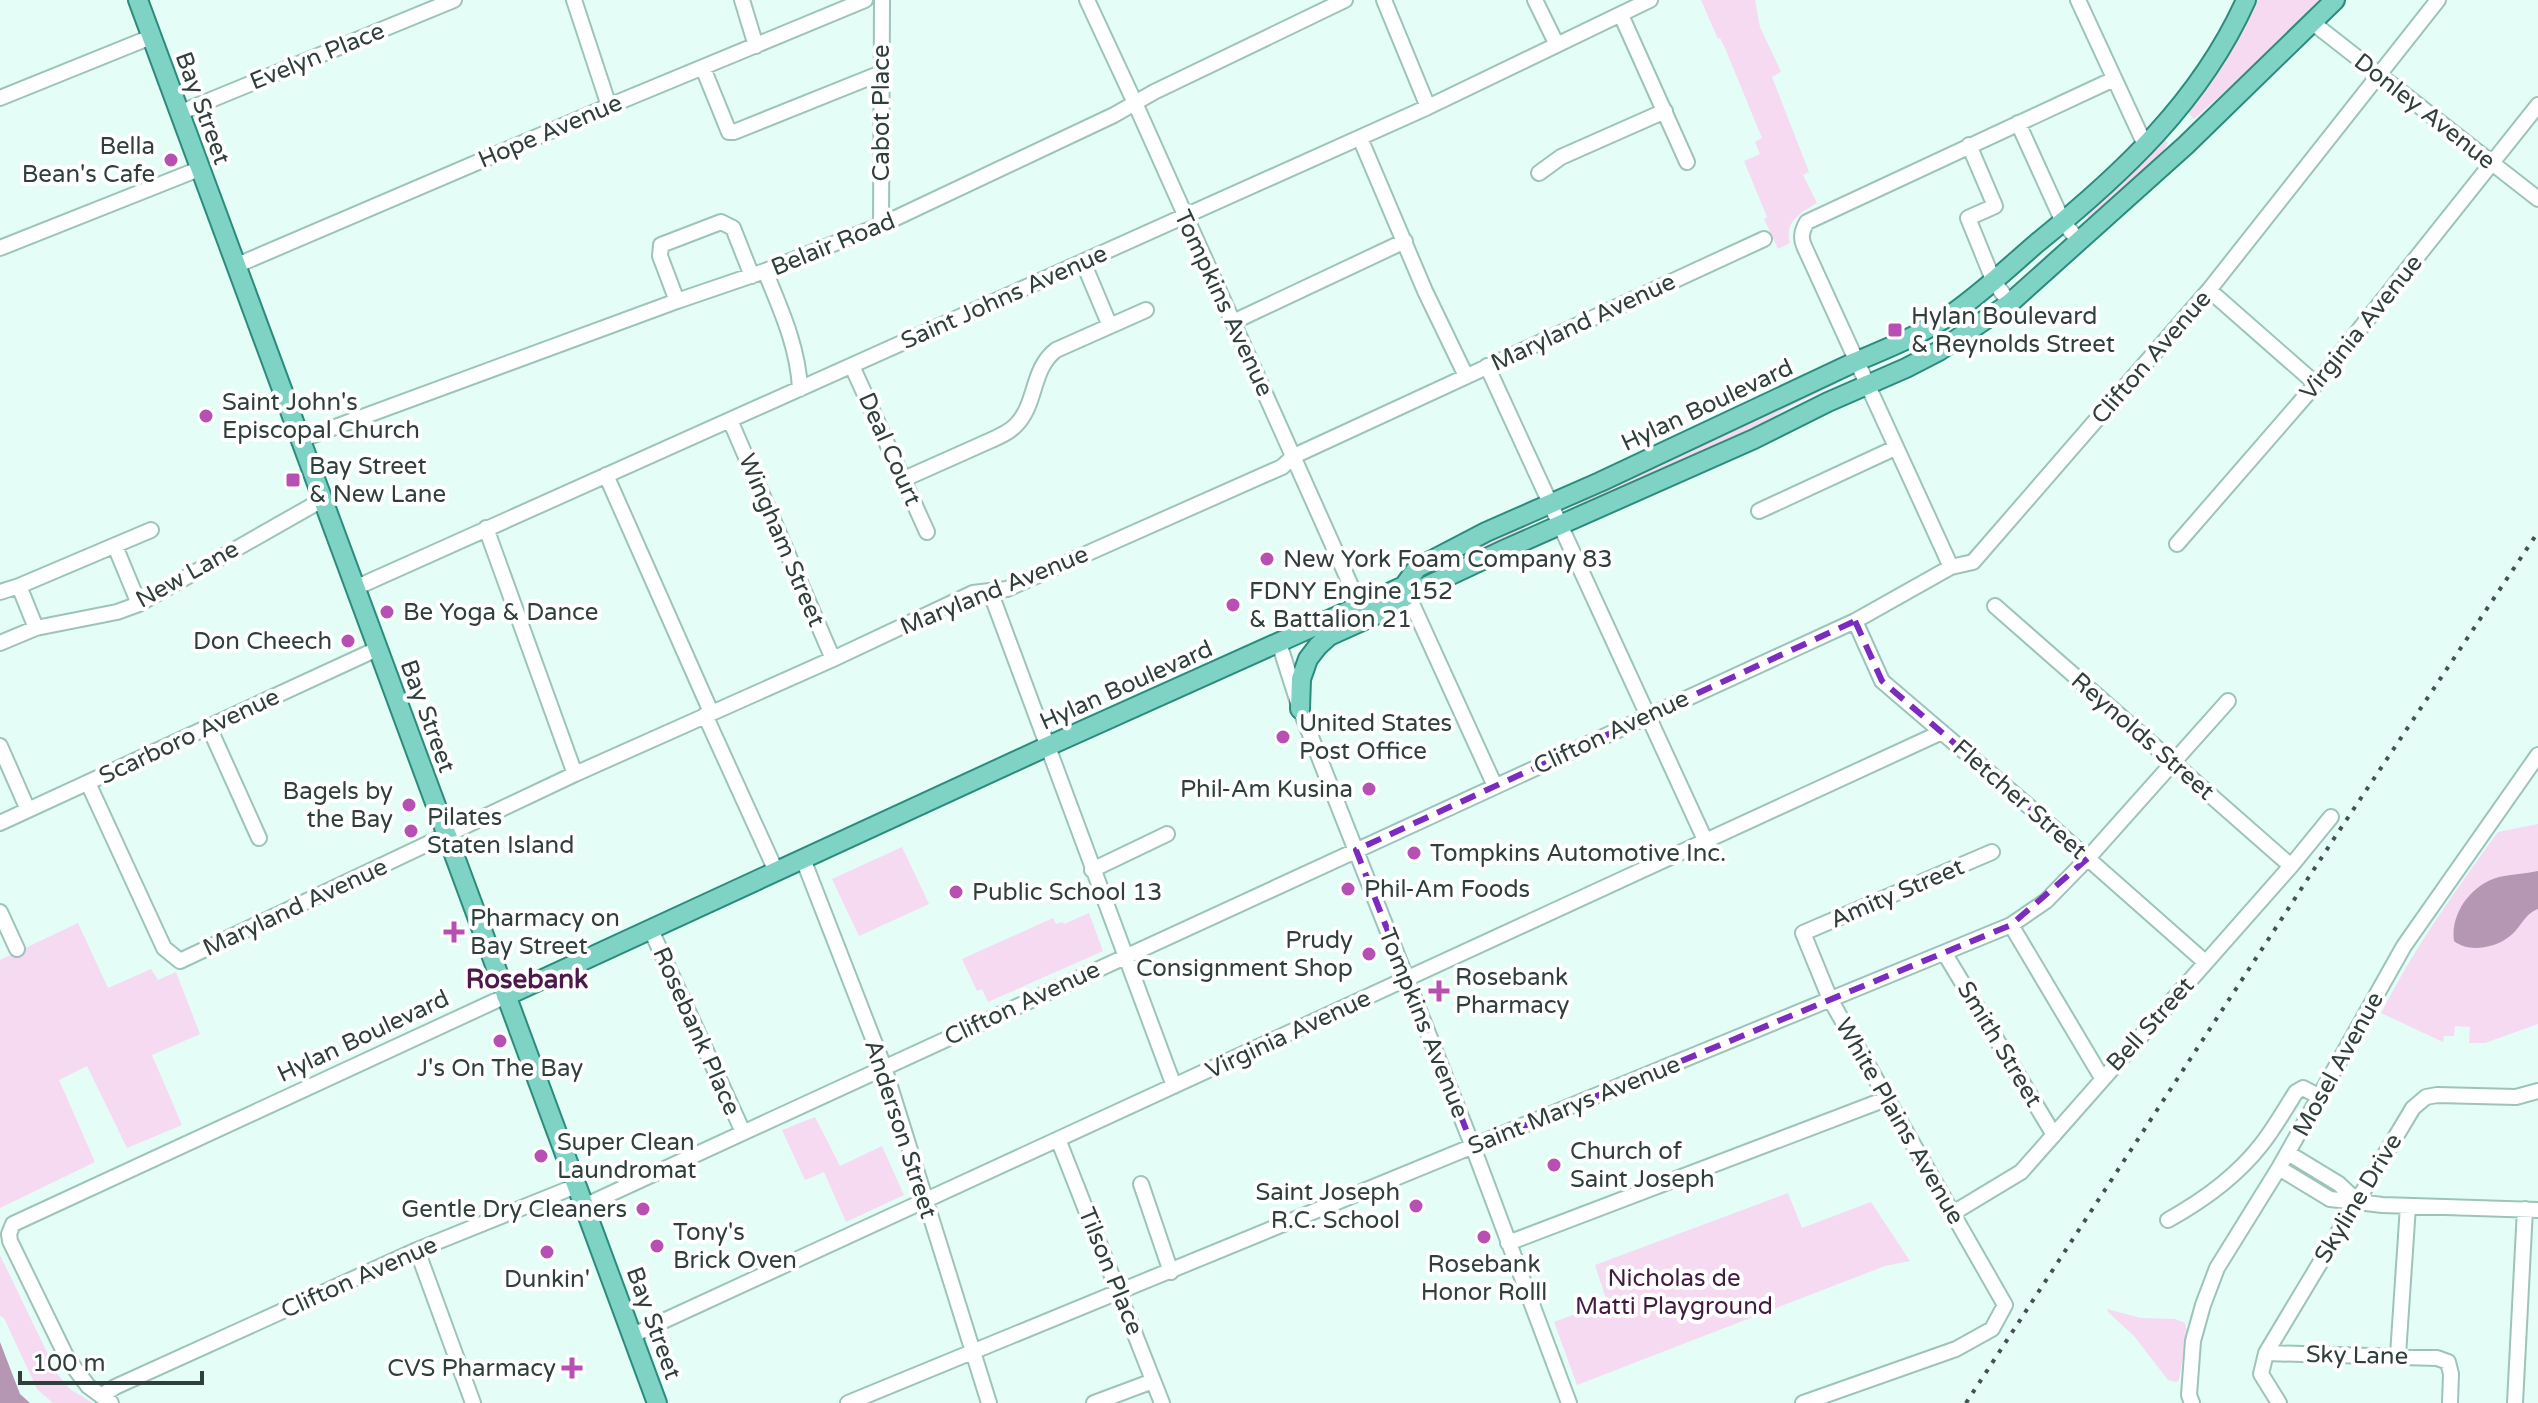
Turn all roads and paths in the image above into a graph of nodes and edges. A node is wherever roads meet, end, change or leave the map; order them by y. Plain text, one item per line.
1 (138, 0) edge
2 (454, 0) edge
3 (574, 0) edge
4 (742, 0) edge
5 (865, 0) edge
6 (882, 0) edge
7 (1087, 0) edge
8 (1345, 0) edge
9 (1384, 0) edge
10 (1535, 0) edge
11 (1650, 0) edge
12 (2078, 0) edge
13 (2246, 0) edge
14 (2335, 0) edge
15 (2438, 0) edge
16 (1621, 15) junction
17 (2313, 23) junction
18 (151, 37) junction
19 (1557, 45) junction
20 (756, 46) junction
21 (703, 68) junction
22 (881, 73) junction
23 (2378, 75) junction
24 (2114, 79) junction
25 (0, 98) edge
26 (1135, 103) junction
27 (2538, 105) edge
28 (609, 106) junction
29 (1428, 107) junction
30 (1665, 111) junction
31 (179, 113) junction
32 (2018, 123) junction
33 (1360, 138) junction
34 (1969, 145) junction
35 (2146, 147) junction
36 (1687, 162) dead end
37 (2492, 163) junction
38 (199, 169) junction
39 (1539, 173) dead end
40 (2538, 199) edge
41 (1184, 216) junction
42 (2063, 222) junction
43 (881, 225) junction
44 (1764, 239) dead end
45 (1405, 241) junction
46 (2079, 241) junction
47 (0, 248) edge
48 (1083, 262) junction
49 (235, 266) junction
50 (758, 274) junction
51 (1994, 282) junction
52 (2209, 290) junction
53 (677, 301) junction
54 (2010, 303) junction
55 (1146, 310) dead end
56 (1233, 322) junction
57 (1110, 326) junction
58 (1855, 362) junction
59 (852, 366) junction
60 (1487, 366) junction
61 (1466, 376) junction
62 (2316, 384) junction
63 (1865, 385) junction
64 (800, 389) junction
65 (730, 420) junction
66 (300, 440) junction
67 (1895, 448) junction
68 (1294, 456) junction
69 (606, 475) junction
70 (904, 479) junction
71 (322, 500) junction
72 (1550, 504) junction
73 (1759, 511) dead end
74 (1560, 525) junction
75 (486, 528) junction
76 (151, 530) dead end
77 (927, 532) dead end
78 (2177, 544) dead end
79 (115, 546) junction
80 (1951, 567) junction
81 (19, 586) junction
82 (355, 588) junction
83 (990, 591) junction
84 (1406, 591) junction
85 (0, 592) edge
86 (139, 604) junction
87 (1360, 606) junction
88 (1995, 606) dead end
89 (1855, 621) junction
90 (36, 628) junction
91 (0, 643) edge
92 (1279, 643) junction
93 (377, 649) junction
94 (833, 659) junction
95 (2228, 701) dead end
96 (1300, 709) junction
97 (708, 713) junction
98 (1647, 715) junction
99 (209, 727) junction
100 (1942, 732) junction
101 (0, 746) edge
102 (1046, 747) junction
103 (2538, 755) edge
104 (2173, 762) junction
105 (575, 774) junction
106 (88, 783) junction
107 (1495, 786) junction
108 (28, 810) junction
109 (2331, 817) dead end
110 (0, 823) edge
111 (1167, 834) dead end
112 (446, 835) junction
113 (259, 838) dead end
114 (1706, 842) junction
115 (1356, 850) junction
116 (1992, 852) dead end
117 (2088, 858) junction
118 (803, 859) junction
119 (2291, 866) junction
120 (1092, 870) junction
121 (776, 871) junction
122 (0, 912) edge
123 (2011, 925) junction
124 (651, 930) junction
125 (1803, 933) joint
126 (17, 949) dead end
127 (1945, 954) junction
128 (1126, 956) junction
129 (2205, 962) junction
130 (1406, 980) junction
131 (506, 996) junction
132 (1830, 999) junction
133 (884, 1067) junction
134 (2102, 1078) junction
135 (1174, 1086) junction
136 (2538, 1091) edge
137 (2320, 1097) junction
138 (1886, 1099) junction
139 (743, 1132) junction
140 (2054, 1135) junction
141 (1058, 1139) junction
142 (1473, 1147) junction
143 (2288, 1153) junction
144 (2279, 1168) junction
145 (1141, 1184) dead end
146 (576, 1186) junction
147 (925, 1201) junction
148 (2358, 1202) junction
149 (584, 1206) junction
150 (2408, 1206) junction
151 (2531, 1209) edge
152 (1953, 1213) junction
153 (2168, 1220) dead end
154 (1508, 1243) junction
155 (417, 1250) junction
156 (1171, 1272) junction
157 (1120, 1293) junction
158 (633, 1335) junction
159 (971, 1352) junction
160 (2266, 1353) junction
161 (2398, 1355) junction
162 (1153, 1381) junction
163 (106, 1399) edge
164 (2190, 1399) edge
165 (473, 1403) edge
166 (657, 1403) edge
167 (848, 1403) edge
168 (989, 1403) edge
169 (1094, 1403) edge
170 (1162, 1403) edge
171 (1569, 1403) edge
172 (1803, 1403) edge
173 (2279, 1403) edge
174 (2450, 1403) edge
175 (2515, 1403) edge

1 - 18 main road, Bay Street
2 - 31 street, Evelyn Place
3 - 28 street
4 - 20 street
5 - 20 street, Hope Avenue
6 - 22 street, Cabot Place
7 - 26 street, Tompkins Avenue
8 - 26 street, Belair Road
9 - 29 street
10 - 19 street
11 - 16 street, Saint Johns Avenue
12 - 24 street
13 - 35 main road, Hylan Boulevard
14 - 17 main road, Hylan Boulevard
15 - 23 street, Clifton Avenue
16 - 19 street, Saint Johns Avenue
16 - 30 street
17 - 23 street, Donley Avenue
17 - 46 main road, Hylan Boulevard
18 - 25 street
18 - 31 main road, Bay Street
19 - 29 street, Saint Johns Avenue
20 - 21 street, Hope Avenue
21 - 22 street
21 - 28 street, Hope Avenue
22 - 43 street, Cabot Place
23 - 37 street, Donley Avenue
23 - 52 street, Clifton Avenue
24 - 32 street
24 - 35 street
26 - 41 street, Tompkins Avenue
26 - 43 street, Belair Road
27 - 37 street, Virginia Avenue
28 - 49 street, Hope Avenue
29 - 33 street, Saint Johns Avenue
30 - 36 street
30 - 39 street
31 - 38 main road, Bay Street
32 - 34 street
32 - 42 street
33 - 41 street, Saint Johns Avenue
33 - 45 street
34 - 51 street
34 - 58 street
35 - 42 main road, Hylan Boulevard
37 - 40 street, Donley Avenue
37 - 62 street, Virginia Avenue
38 - 47 street
38 - 49 main road, Bay Street
41 - 48 street, Saint Johns Avenue
41 - 56 street, Tompkins Avenue
42 - 46 street
42 - 51 main road, Hylan Boulevard
43 - 50 street, Belair Road
44 - 60 street, Maryland Avenue
45 - 56 street
45 - 61 street
46 - 54 main road, Hylan Boulevard
48 - 57 street
48 - 59 street, Saint Johns Avenue
49 - 66 main road, Bay Street
50 - 53 street, Belair Road
50 - 53 street
50 - 64 street
51 - 54 street
51 - 58 main road, Hylan Boulevard
52 - 62 street
52 - 80 street, Clifton Avenue
53 - 66 street, Belair Road
54 - 63 main road, Hylan Boulevard
55 - 57 street
56 - 68 street, Tompkins Avenue
57 - 70 street
58 - 63 street
58 - 72 main road, Hylan Boulevard
59 - 64 street, Saint Johns Avenue
59 - 70 street, Deal Court
60 - 61 street, Maryland Avenue
60 - 72 street
61 - 68 street, Maryland Avenue
62 - 78 street, Virginia Avenue
63 - 67 street
63 - 74 main road, Hylan Boulevard
64 - 65 street, Saint Johns Avenue
65 - 69 street, Saint Johns Avenue
65 - 94 street, Wingham Street
66 - 71 main road, Bay Street
67 - 73 street
67 - 80 street
68 - 83 street, Maryland Avenue
68 - 87 street, Tompkins Avenue
69 - 75 street, Saint Johns Avenue
69 - 97 street
70 - 77 street, Deal Court
71 - 82 main road, Bay Street
71 - 86 street, New Lane
72 - 74 street
72 - 84 main road, Hylan Boulevard
74 - 84 main road, Hylan Boulevard
74 - 98 street
75 - 82 street, Saint Johns Avenue
75 - 105 street
76 - 79 street
79 - 81 street
79 - 86 street
80 - 89 street, Clifton Avenue
81 - 85 street
81 - 90 street
82 - 93 main road, Bay Street
83 - 94 street, Maryland Avenue
83 - 102 street
84 - 87 main road, Hylan Boulevard
84 - 96 main road
84 - 107 street
86 - 90 street, New Lane
87 - 92 main road, Hylan Boulevard
88 - 104 street, Reynolds Street
89 - 98 street, Clifton Avenue
89 - 100 street, Fletcher Street
90 - 91 street, New Lane
92 - 96 street, Tompkins Avenue
92 - 102 main road, Hylan Boulevard
93 - 99 street, Scarboro Avenue
93 - 112 main road, Bay Street
94 - 97 street, Maryland Avenue
95 - 104 street, Saint Marys Avenue
96 - 115 street, Tompkins Avenue
97 - 105 street, Maryland Avenue
97 - 121 street
98 - 107 street, Clifton Avenue
98 - 114 street
99 - 106 street, Scarboro Avenue
99 - 113 street
100 - 114 street, Virginia Avenue
100 - 117 street, Fletcher Street
101 - 108 street
102 - 118 main road, Hylan Boulevard
102 - 120 street
103 - 137 street, Mosel Avenue
104 - 117 street, Saint Marys Avenue
104 - 119 street, Reynolds Street
105 - 112 street, Maryland Avenue
106 - 108 street, Scarboro Avenue
106 - 112 street, Maryland Avenue
107 - 115 street, Clifton Avenue
108 - 110 street, Scarboro Avenue
109 - 119 street, Bell Street
111 - 120 street
112 - 131 main road, Bay Street
114 - 130 street, Virginia Avenue
115 - 128 street, Clifton Avenue
115 - 130 street, Tompkins Avenue
116 - 125 street, Amity Street
117 - 123 street, Saint Marys Avenue
117 - 129 street, Fletcher Street
118 - 121 main road, Hylan Boulevard
118 - 133 street, Anderson Street
119 - 129 street, Bell Street
120 - 128 street
121 - 124 main road, Hylan Boulevard
122 - 126 street
123 - 127 street, Saint Marys Avenue
123 - 134 street
124 - 131 main road, Hylan Boulevard
124 - 139 street, Rosebank Place
125 - 132 street, White Plains Avenue
127 - 132 street, Saint Marys Avenue
127 - 140 street, Smith Street
128 - 133 street, Clifton Avenue
128 - 135 street
129 - 134 street, Bell Street
130 - 135 street, Virginia Avenue
130 - 142 street, Tompkins Avenue
131 - 146 main road, Bay Street
131 - 163 street, Hylan Boulevard
132 - 138 street, White Plains Avenue
132 - 142 street, Saint Marys Avenue
133 - 139 street, Clifton Avenue
133 - 147 street, Anderson Street
134 - 140 street, Bell Street
135 - 141 street, Virginia Avenue
136 - 148 street, Skyline Drive
137 - 143 street, Mosel Avenue
137 - 153 street
138 - 152 street, White Plains Avenue
138 - 154 street
139 - 149 street, Clifton Avenue
140 - 152 street, Bell Street
141 - 147 street, Virginia Avenue
141 - 157 street, Tilson Place
142 - 154 street, Tompkins Avenue
142 - 156 street, Saint Marys Avenue
143 - 144 street, Mosel Avenue
143 - 148 street
144 - 148 street
144 - 164 street, Mosel Avenue
145 - 156 street
146 - 149 main road, Bay Street
146 - 155 street, Clifton Avenue
147 - 158 street, Virginia Avenue
147 - 159 street, Anderson Street
148 - 150 street
148 - 160 street, Skyline Drive
149 - 158 main road, Bay Street
150 - 151 street
150 - 161 street
151 - 175 street
152 - 172 street, White Plains Avenue
154 - 171 street, Tompkins Avenue
155 - 163 street, Clifton Avenue
155 - 165 street
156 - 157 street, Saint Marys Avenue
157 - 159 street, Saint Marys Avenue
157 - 162 street, Tilson Place
158 - 166 main road, Bay Street
159 - 167 street, Saint Marys Avenue
159 - 168 street, Anderson Street
160 - 161 street, Sky Lane
160 - 173 street
161 - 174 street, Sky Lane
162 - 169 street
162 - 170 street, Tilson Place

